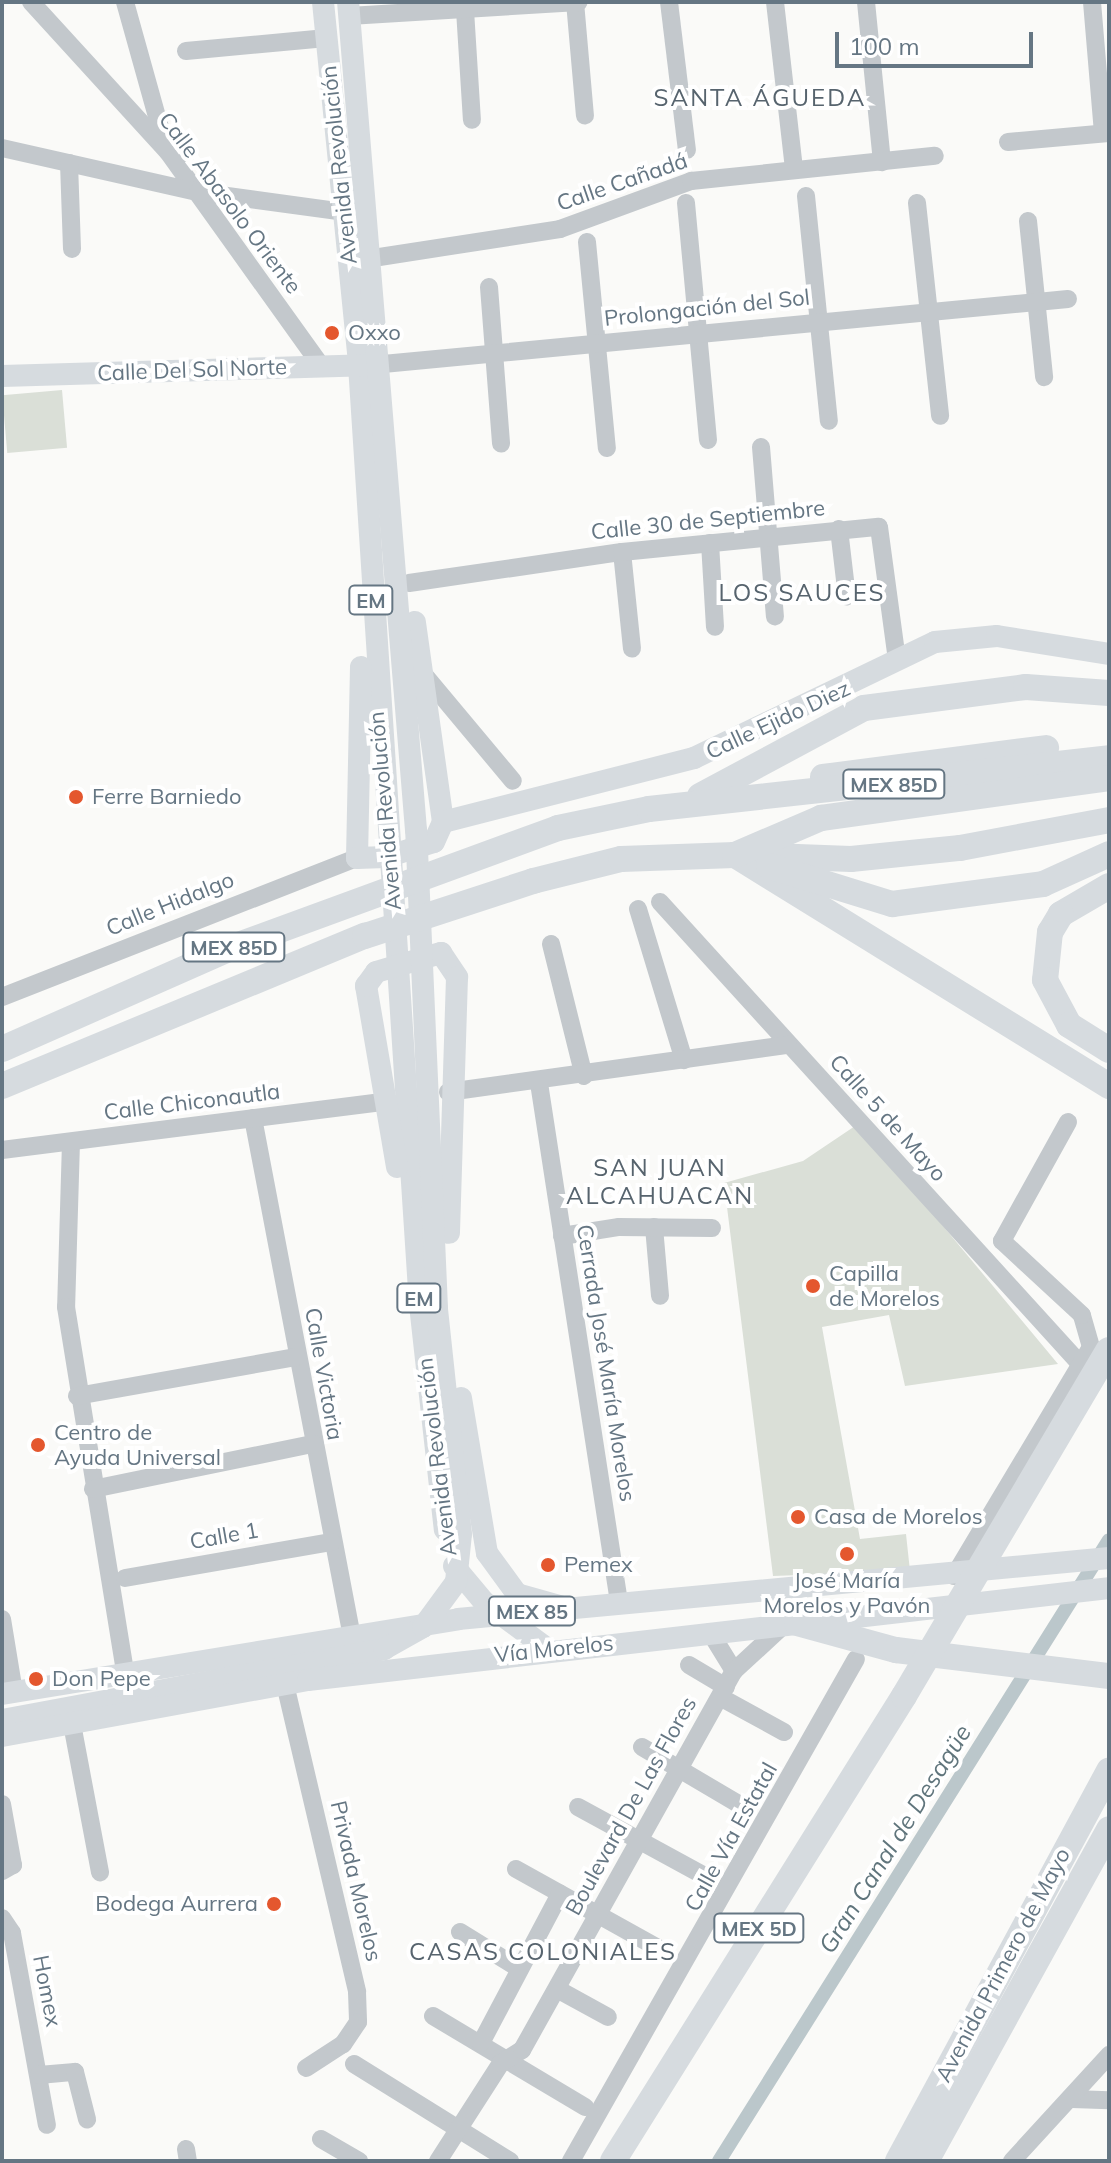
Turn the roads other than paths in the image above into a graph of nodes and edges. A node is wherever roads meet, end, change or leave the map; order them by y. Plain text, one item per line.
1 (31, 2) edge
2 (125, 2) edge
3 (323, 2) edge
4 (577, 2) edge
5 (669, 2) edge
6 (775, 2) edge
7 (1092, 2) edge
8 (866, 4) edge
9 (349, 9) edge
10 (465, 10) junction
11 (326, 38) junction
12 (186, 51) dead end
13 (585, 116) dead end
14 (472, 120) dead end
15 (1106, 133) edge
16 (1008, 142) dead end
17 (2, 148) edge
18 (687, 150) dead end
19 (168, 152) junction
20 (935, 156) dead end
21 (882, 162) junction
22 (69, 163) junction
23 (794, 170) junction
24 (198, 192) junction
25 (806, 196) dead end
26 (686, 203) dead end
27 (917, 203) dead end
28 (344, 212) junction
29 (1028, 221) dead end
30 (587, 242) dead end
31 (72, 249) dead end
32 (373, 258) junction
33 (489, 287) dead end
34 (1068, 299) dead end
35 (1037, 303) junction
36 (929, 313) junction
37 (819, 321) junction
38 (694, 333) junction
39 (597, 343) junction
40 (494, 353) junction
41 (383, 364) junction
42 (359, 365) junction
43 (321, 366) junction
44 (2, 376) edge
45 (1044, 377) dead end
46 (940, 416) dead end
47 (829, 421) dead end
48 (708, 440) dead end
49 (501, 444) dead end
50 (761, 447) dead end
51 (607, 448) dead end
52 (391, 493) junction
53 (366, 494) junction
54 (839, 529) junction
55 (772, 536) junction
56 (710, 543) junction
57 (622, 552) junction
58 (409, 583) junction
59 (847, 597) dead end
60 (775, 616) dead end
61 (715, 627) dead end
62 (632, 648) dead end
63 (1109, 654) edge
64 (897, 661) junction
65 (421, 671) junction
66 (1109, 677) edge
67 (1109, 693) edge
68 (1109, 742) edge
69 (1109, 758) edge
70 (759, 769) junction
71 (1109, 778) edge
72 (513, 781) dead end
73 (678, 805) junction
74 (1109, 820) edge
75 (443, 822) junction
76 (1109, 854) edge
77 (735, 855) junction
78 (357, 858) junction
79 (1109, 886) edge
80 (660, 902) dead end
81 (638, 909) dead end
82 (551, 944) dead end
83 (2, 997) edge
84 (788, 1045) junction
85 (2, 1049) edge
86 (1109, 1050) edge
87 (684, 1060) junction
88 (584, 1076) junction
89 (539, 1083) junction
90 (2, 1086) edge
91 (1109, 1086) edge
92 (448, 1092) junction
93 (388, 1101) junction
94 (253, 1118) junction
95 (1068, 1122) dead end
96 (71, 1142) junction
97 (3, 1149) edge
98 (654, 1227) junction
99 (712, 1228) dead end
100 (562, 1236) junction
101 (660, 1296) dead end
102 (436, 1307) junction
103 (1109, 1350) edge
104 (297, 1357) junction
105 (1082, 1366) junction
106 (1109, 1382) edge
107 (77, 1396) junction
108 (313, 1444) junction
109 (93, 1489) junction
110 (332, 1542) junction
111 (1109, 1558) edge
112 (449, 1559) junction
113 (954, 1576) junction
114 (125, 1578) dead end
115 (1109, 1588) edge
116 (619, 1602) junction
117 (563, 1607) junction
118 (500, 1615) junction
119 (2, 1619) edge
120 (458, 1619) junction
121 (791, 1623) junction
122 (710, 1632) junction
123 (352, 1637) junction
124 (278, 1648) junction
125 (549, 1650) junction
126 (856, 1659) dead end
127 (689, 1665) dead end
128 (125, 1672) junction
129 (1109, 1676) edge
130 (285, 1684) junction
131 (727, 1685) junction
132 (8, 1693) edge
133 (911, 1701) junction
134 (2, 1720) edge
135 (72, 1724) junction
136 (784, 1732) dead end
137 (2, 1736) edge
138 (642, 1747) dead end
139 (680, 1769) junction
140 (1109, 1770) edge
141 (2, 1804) edge
142 (578, 1807) dead end
143 (745, 1808) dead end
144 (1109, 1829) edge
145 (639, 1842) junction
146 (516, 1869) dead end
147 (2, 1871) edge
148 (100, 1872) dead end
149 (701, 1874) dead end
150 (560, 1894) junction
151 (598, 1915) junction
152 (2, 1918) edge
153 (460, 1932) dead end
154 (667, 1953) dead end
155 (520, 1969) junction
156 (557, 1989) junction
157 (433, 2016) dead end
158 (608, 2017) dead end
159 (481, 2043) junction
160 (1109, 2055) edge
161 (507, 2059) junction
162 (354, 2064) dead end
163 (306, 2068) dead end
164 (39, 2075) junction
165 (1072, 2099) junction
166 (1109, 2100) edge
167 (585, 2107) dead end
168 (87, 2119) dead end
169 (47, 2125) dead end
170 (459, 2128) junction
171 (321, 2139) dead end
172 (359, 2161) edge
173 (438, 2161) edge
174 (510, 2161) edge
175 (571, 2161) edge
176 (613, 2161) edge
177 (634, 2161) edge
178 (898, 2161) edge
179 (926, 2161) edge
180 (1012, 2161) edge

1 - 19 street, Calle Abasolo Oriente
2 - 19 street
3 - 11 main road, Avenida Revolución / EM
4 - 10 street
4 - 13 street
5 - 18 street
6 - 23 street
7 - 15 street
8 - 21 street
9 - 10 street
9 - 32 main road, Avenida Revolución / EM
10 - 14 street
11 - 12 street
11 - 28 main road, Avenida Revolución / EM
15 - 16 street
17 - 22 street
19 - 24 street, Calle Abasolo Oriente
20 - 21 street, Calle Cañadá
21 - 23 street, Calle Cañadá
22 - 24 street
22 - 31 street
23 - 32 street, Calle Cañadá
24 - 28 street
24 - 43 street, Calle Abasolo Oriente
25 - 37 street
26 - 38 street
27 - 36 street
28 - 42 main road, Avenida Revolución / EM
29 - 35 street
30 - 39 street
32 - 41 main road, Avenida Revolución / EM
33 - 40 street
34 - 35 street, Prolongación del Sol
35 - 36 street, Prolongación del Sol
35 - 45 street
36 - 37 street, Prolongación del Sol
36 - 46 street
37 - 38 street, Prolongación del Sol
37 - 47 street
38 - 39 street, Prolongación del Sol
38 - 48 street
39 - 40 street, Prolongación del Sol
39 - 51 street
40 - 41 street, Prolongación del Sol
40 - 49 street
41 - 42 main road, Calle Del Sol Norte
41 - 52 main road, Avenida Revolución / EM
42 - 43 main road, Calle Del Sol Norte
42 - 53 main road, Avenida Revolución / EM
43 - 44 main road, Calle Del Sol Norte
50 - 55 street
52 - 58 main road
52 - 102 main road, Avenida Revolución / EM
53 - 78 main road
53 - 102 main road, Avenida Revolución / EM
54 - 55 street, Calle 30 de Septiembre
54 - 59 street
54 - 64 street, Calle 30 de Septiembre
55 - 56 street, Calle 30 de Septiembre
55 - 60 street
56 - 57 street, Calle 30 de Septiembre
56 - 61 street
57 - 58 street, Calle 30 de Septiembre
57 - 62 street
58 - 65 main road
63 - 64 main road, Calle Ejido Diez
64 - 75 main road, Calle Ejido Diez
65 - 72 street
65 - 75 main road
66 - 70 highway
67 - 70 highway
68 - 73 highway
69 - 73 highway, MEX 85D
70 - 73 highway
71 - 77 highway, MEX 85D
73 - 85 highway, MEX 85D
74 - 77 highway
75 - 78 main road
76 - 77 highway
77 - 90 highway, MEX 85D
77 - 91 highway
78 - 83 street, Calle Hidalgo
79 - 86 highway
80 - 84 street, Calle 5 de Mayo
81 - 87 street
82 - 88 street
84 - 87 street
84 - 105 street, Calle 5 de Mayo
87 - 88 street
88 - 89 street
89 - 92 street
89 - 100 street, Cerrada José María Morelos
92 - 93 main road
92 - 102 main road
93 - 94 street, Calle Chiconautla
93 - 102 main road
94 - 96 street, Calle Chiconautla
94 - 104 street, Calle Victoria
95 - 105 street
96 - 97 street, Calle Chiconautla
96 - 107 street
98 - 99 street
98 - 100 street
98 - 101 street
100 - 116 street, Cerrada José María Morelos
102 - 112 main road, Avenida Revolución / EM
102 - 117 main road
102 - 134 main road, EM
103 - 133 highway, MEX 5D
104 - 107 street
104 - 108 street, Calle Victoria
105 - 113 street
106 - 133 highway, MEX 5D
107 - 109 street
108 - 109 street
108 - 110 street, Calle Victoria
109 - 128 street
110 - 114 street, Calle 1
110 - 123 street, Calle Victoria
111 - 113 main road, Vía Morelos / MEX 85
112 - 118 main road
112 - 120 main road, Avenida Revolución / EM
113 - 116 main road, Vía Morelos / MEX 85
115 - 121 main road, Vía Morelos / MEX 85
116 - 117 main road, Vía Morelos / MEX 85
117 - 118 main road, Vía Morelos / MEX 85
118 - 120 main road, Vía Morelos / MEX 85
118 - 125 main road
119 - 132 street
120 - 123 main road, Vía Morelos / MEX 85
121 - 122 main road, Vía Morelos / MEX 85
121 - 129 highway, MEX 85
121 - 131 street, Boulevard De Las Flores
122 - 125 main road, Vía Morelos / MEX 85
122 - 131 street
123 - 124 main road, Vía Morelos / MEX 85
124 - 128 main road, Vía Morelos / MEX 85
124 - 130 main road
125 - 130 main road, Vía Morelos / MEX 85
126 - 175 street, Calle Vía Estatal
127 - 131 street
128 - 132 main road, Vía Morelos / MEX 85
130 - 135 main road, Vía Morelos / MEX 85
130 - 163 street, Privada Morelos
131 - 136 street
131 - 139 street, Boulevard De Las Flores
133 - 176 highway, MEX 5D
133 - 177 highway, MEX 5D
135 - 137 main road, Vía Morelos / MEX 85
135 - 148 street
138 - 139 street
139 - 143 street
139 - 145 street, Boulevard De Las Flores
140 - 178 highway, Avenida Primero de Mayo
141 - 147 street
142 - 145 street
144 - 179 highway, Avenida Primero de Mayo
145 - 149 street
145 - 151 street, Boulevard De Las Flores
146 - 150 street
150 - 151 street
150 - 155 street
151 - 154 street
151 - 156 street, Boulevard De Las Flores
152 - 164 street, Homex
153 - 155 street
155 - 159 street
156 - 158 street
156 - 161 street, Boulevard De Las Flores
157 - 159 street
159 - 161 street
160 - 165 street
161 - 167 street
161 - 170 street, Boulevard De Las Flores
162 - 170 street
164 - 168 street
164 - 169 street, Homex
165 - 166 street
165 - 180 street
170 - 173 street, Boulevard De Las Flores
170 - 174 street
171 - 172 street

